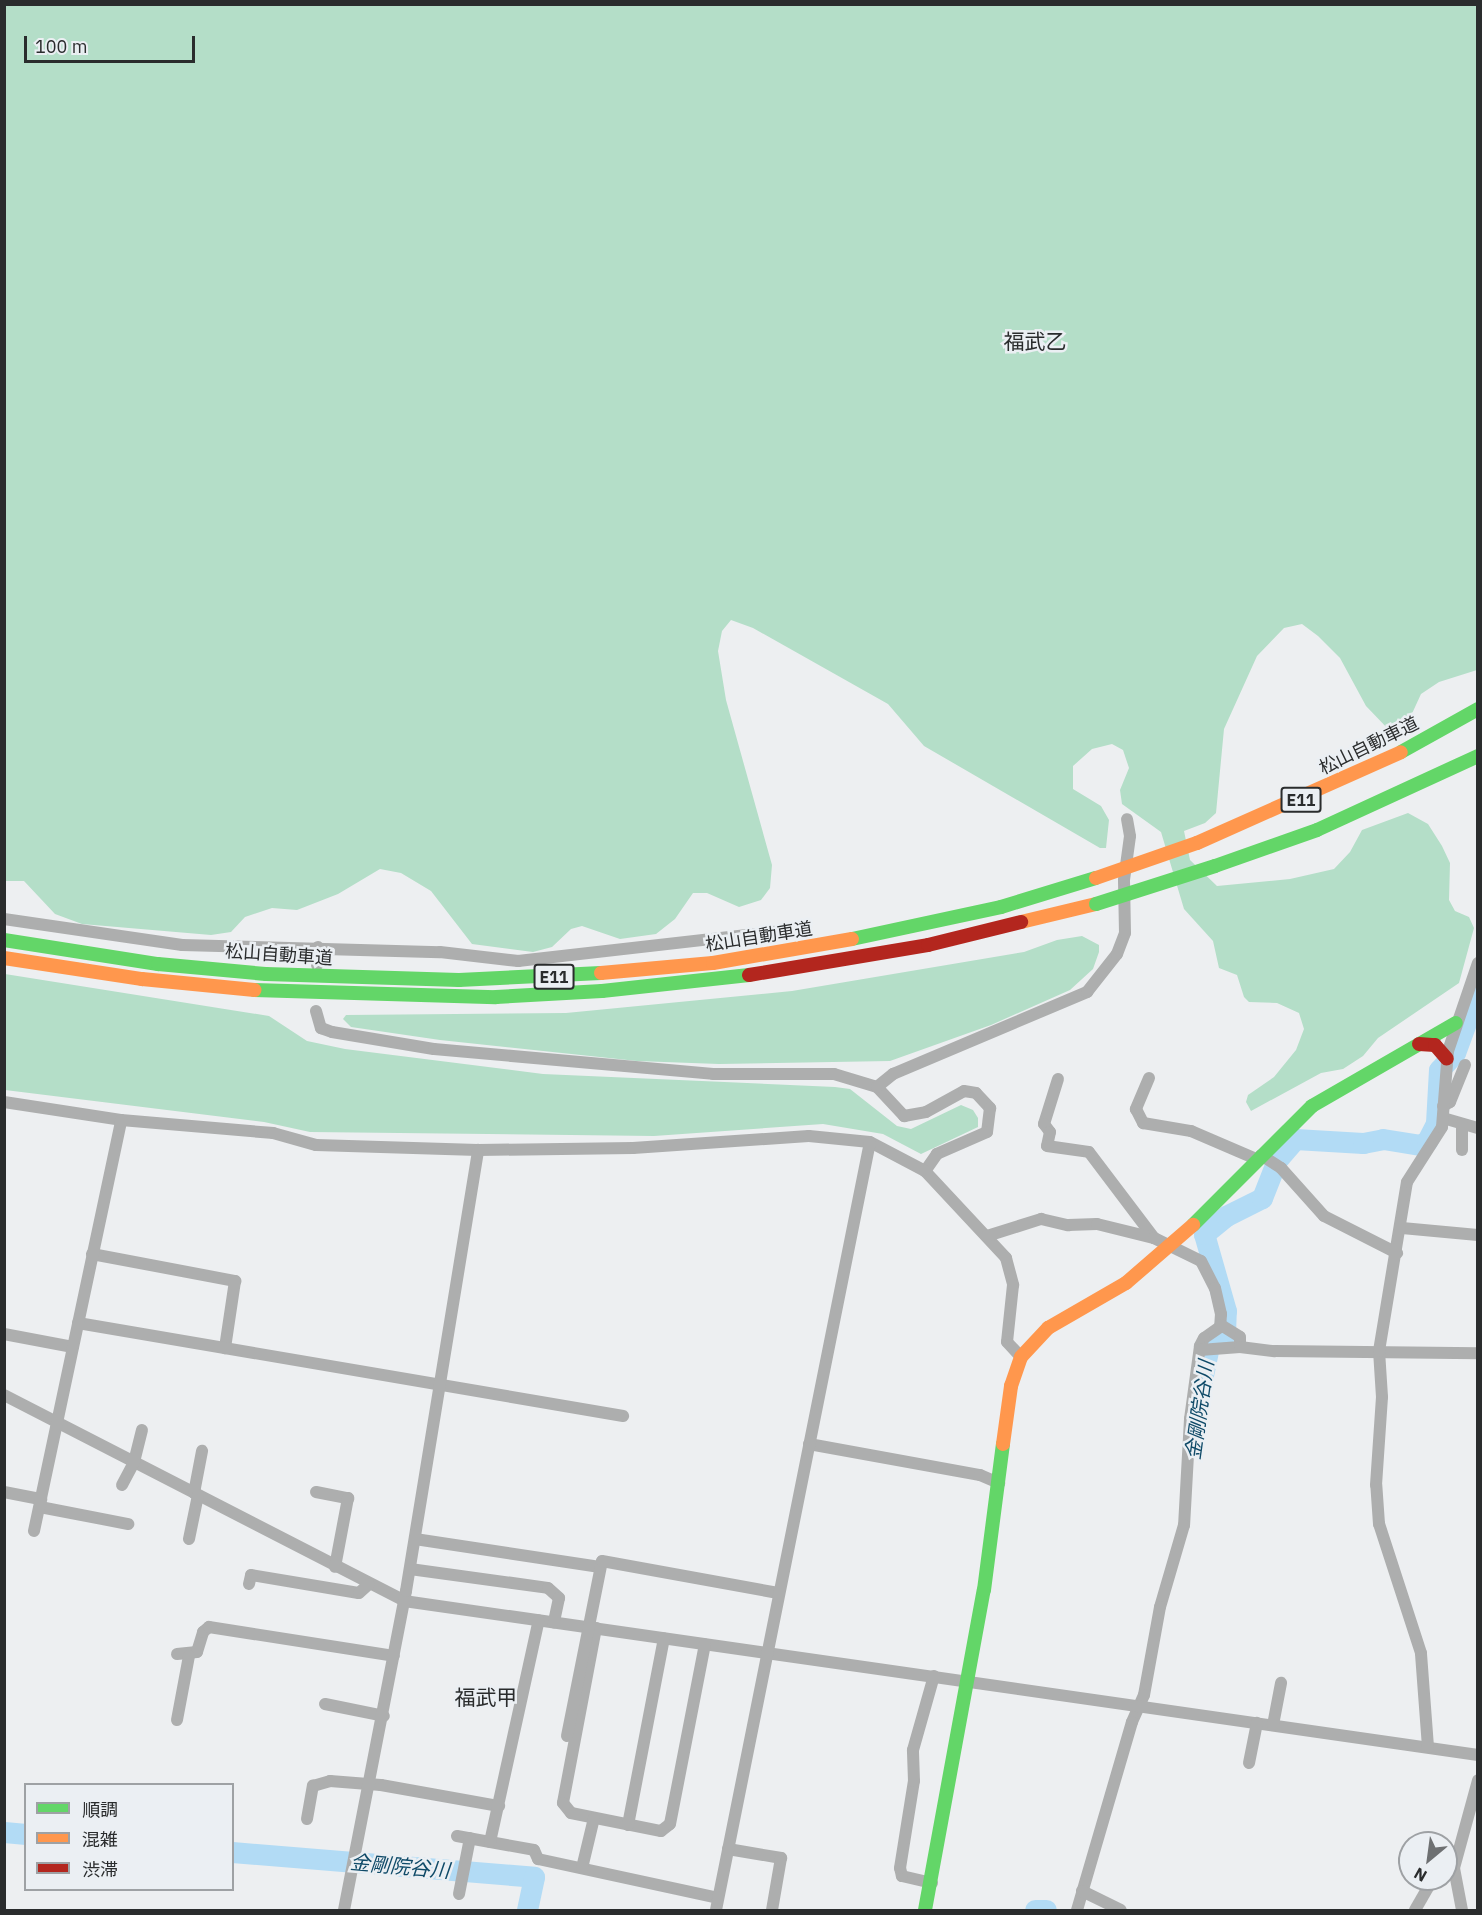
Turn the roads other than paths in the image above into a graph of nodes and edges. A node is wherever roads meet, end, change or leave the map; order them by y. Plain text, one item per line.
1 (1478, 709) edge
2 (1478, 756) edge
3 (1127, 819) dead end
4 (4, 919) edge
5 (799, 929) dead end
6 (4, 940) edge
7 (318, 947) junction
8 (4, 958) edge
9 (1478, 963) edge
10 (317, 964) dead end
11 (316, 1011) dead end
12 (1456, 1023) junction
13 (1418, 1044) junction
14 (1447, 1059) junction
15 (1465, 1065) dead end
16 (1058, 1078) dead end
17 (1149, 1078) dead end
18 (877, 1088) junction
19 (4, 1102) edge
20 (1443, 1112) junction
21 (121, 1120) junction
22 (1462, 1124) junction
23 (1478, 1128) edge
24 (870, 1142) junction
25 (478, 1150) junction
26 (1462, 1150) dead end
27 (1258, 1157) junction
28 (925, 1171) junction
29 (1402, 1228) junction
30 (1478, 1235) edge
31 (987, 1236) junction
32 (1154, 1238) junction
33 (1173, 1245) junction
34 (1397, 1253) junction
35 (92, 1254) junction
36 (78, 1323) junction
37 (4, 1334) edge
38 (1232, 1334) junction
39 (73, 1347) junction
40 (225, 1348) junction
41 (1205, 1350) junction
42 (1379, 1351) junction
43 (1478, 1353) edge
44 (1021, 1357) junction
45 (442, 1386) junction
46 (4, 1395) edge
47 (623, 1416) dead end
48 (57, 1422) junction
49 (142, 1430) dead end
50 (809, 1444) junction
51 (202, 1451) dead end
52 (134, 1462) junction
53 (999, 1484) junction
54 (122, 1485) dead end
55 (4, 1492) edge
56 (316, 1492) dead end
57 (196, 1494) junction
58 (40, 1503) junction
59 (128, 1524) dead end
60 (34, 1531) dead end
61 (189, 1539) dead end
62 (415, 1539) junction
63 (335, 1567) junction
64 (600, 1567) junction
65 (410, 1569) junction
66 (249, 1584) dead end
67 (369, 1584) junction
68 (778, 1593) junction
69 (404, 1601) junction
70 (539, 1620) junction
71 (554, 1622) junction
72 (592, 1628) junction
73 (664, 1638) junction
74 (705, 1644) junction
75 (766, 1652) junction
76 (394, 1656) junction
77 (934, 1676) junction
78 (965, 1681) junction
79 (1281, 1683) dead end
80 (325, 1704) dead end
81 (1139, 1706) junction
82 (384, 1716) junction
83 (177, 1720) dead end
84 (1257, 1723) junction
85 (1273, 1725) junction
86 (1428, 1747) junction
87 (1478, 1755) edge
88 (1249, 1762) dead end
89 (1478, 1780) edge
90 (370, 1784) junction
91 (499, 1806) junction
92 (554, 1808) dead end
93 (594, 1818) junction
94 (307, 1819) dead end
95 (628, 1825) junction
96 (1458, 1841) edge
97 (490, 1842) junction
98 (728, 1850) junction
99 (582, 1868) junction
100 (932, 1883) junction
101 (1082, 1891) junction
102 (1426, 1891) edge
103 (1457, 1891) edge
104 (459, 1894) dead end
105 (717, 1904) edge
106 (344, 1911) edge
107 (772, 1911) edge
108 (926, 1911) edge
109 (1077, 1911) edge
110 (1120, 1911) edge
111 (1415, 1911) edge
112 (1462, 1911) edge

1 - 6 main road, 松山自動車道 / E11, bridge
2 - 8 main road, 松山自動車道 / E11, bridge
3 - 18 street
4 - 7 street
5 - 7 street
7 - 10 street
9 - 12 street
11 - 18 street
12 - 13 main road
12 - 14 street
13 - 14 main road
13 - 27 main road
14 - 20 street
15 - 20 street
16 - 32 street
17 - 27 street
18 - 28 street
19 - 21 street
20 - 22 street
20 - 29 street
21 - 25 street
21 - 35 street
22 - 23 street
22 - 26 street
24 - 25 street
24 - 28 street
24 - 50 street
25 - 45 street
27 - 33 main road
27 - 34 street
28 - 31 street
29 - 30 street
29 - 34 street
31 - 32 street
31 - 44 street
32 - 33 street
33 - 38 street
33 - 44 main road
34 - 42 street
35 - 36 street
35 - 40 street
36 - 39 street
36 - 40 street
37 - 39 street
38 - 41 street
38 - 41 street
38 - 42 street
39 - 48 street
40 - 45 street
41 - 81 street
42 - 43 street
42 - 86 street
44 - 53 main road
45 - 47 street
45 - 62 street
46 - 48 street
48 - 52 street
48 - 58 street
49 - 52 street
50 - 53 street
50 - 68 street
51 - 57 street
52 - 54 street
52 - 57 street
53 - 78 main road
55 - 58 street
56 - 63 street
57 - 61 street
57 - 63 street
58 - 59 street
58 - 60 street
62 - 64 street
62 - 65 street
63 - 67 street
64 - 68 street
64 - 72 street
65 - 69 street
65 - 71 street
66 - 67 street
67 - 69 street
68 - 75 street
69 - 70 street
69 - 76 street
70 - 71 street
70 - 91 street
71 - 72 street
72 - 73 street
72 - 92 street
72 - 93 street
73 - 74 street
73 - 95 street
74 - 75 street
74 - 95 street
75 - 77 street
75 - 98 street
76 - 82 street
76 - 83 street
77 - 78 street
77 - 100 street
78 - 81 street
78 - 100 main road
79 - 85 street
80 - 82 street
81 - 84 street
81 - 101 street
82 - 90 street
84 - 85 street
84 - 88 street
85 - 86 street
86 - 87 street
89 - 96 street
90 - 91 street
90 - 94 street
90 - 106 street
91 - 97 street
93 - 95 street
93 - 99 street
97 - 99 street
97 - 104 street
98 - 105 street
98 - 107 street
99 - 105 street
100 - 108 main road
101 - 109 street
101 - 110 street
102 - 111 street
103 - 112 street

